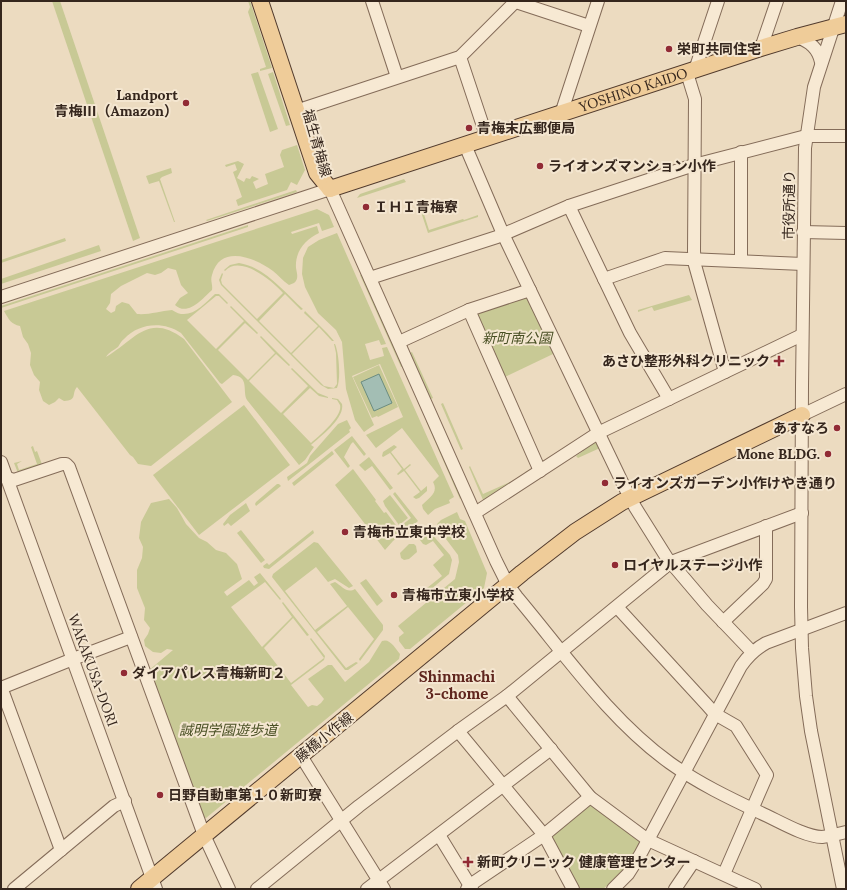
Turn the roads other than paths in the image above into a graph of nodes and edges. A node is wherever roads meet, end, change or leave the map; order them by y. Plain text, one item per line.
1 (260, 1) edge
2 (272, 1) edge
3 (516, 1) edge
4 (598, 1) edge
5 (718, 1) edge
6 (777, 1) edge
7 (842, 1) edge
8 (375, 3) edge
9 (273, 22) junction
10 (840, 25) edge
11 (589, 26) junction
12 (797, 37) junction
13 (761, 48) junction
14 (460, 57) junction
15 (821, 62) junction
16 (691, 71) junction
17 (397, 77) junction
18 (302, 109) junction
19 (561, 114) junction
20 (806, 136) junction
21 (846, 136) edge
22 (487, 138) junction
23 (466, 145) junction
24 (741, 152) junction
25 (694, 165) junction
26 (330, 189) junction
27 (569, 206) junction
28 (803, 232) junction
29 (846, 233) edge
30 (503, 234) junction
31 (694, 259) junction
32 (741, 261) junction
33 (803, 264) junction
34 (370, 278) junction
35 (604, 279) junction
36 (530, 290) junction
37 (1, 297) edge
38 (469, 310) junction
39 (802, 335) junction
40 (399, 342) junction
41 (725, 372) junction
42 (846, 394) edge
43 (669, 399) junction
44 (802, 415) junction
45 (598, 433) junction
46 (1, 462) edge
47 (540, 471) junction
48 (3, 479) edge
49 (630, 498) junction
50 (802, 513) junction
51 (475, 514) junction
52 (766, 526) junction
53 (671, 562) junction
54 (508, 585) junction
55 (616, 607) junction
56 (846, 612) edge
57 (723, 622) junction
58 (801, 630) junction
59 (132, 637) junction
60 (562, 652) junction
61 (752, 652) junction
62 (73, 659) junction
63 (1, 688) edge
64 (507, 696) junction
65 (715, 714) junction
66 (458, 731) junction
67 (551, 749) junction
68 (301, 756) junction
69 (684, 772) junction
70 (503, 786) junction
71 (590, 797) junction
72 (125, 801) junction
73 (752, 809) junction
74 (342, 820) junction
75 (846, 832) edge
76 (439, 835) junction
77 (544, 835) junction
78 (832, 835) junction
79 (204, 836) junction
80 (648, 840) junction
81 (61, 850) junction
82 (694, 861) junction
83 (724, 874) junction
84 (154, 884) edge
85 (381, 884) edge
86 (470, 888) edge
87 (14, 889) edge
88 (139, 889) edge
89 (229, 889) edge
90 (257, 889) edge
91 (367, 889) edge
92 (573, 889) edge
93 (613, 889) edge
94 (674, 889) edge
95 (755, 889) edge
96 (843, 889) edge

1 - 9 main road
2 - 9 main road
3 - 11 street
3 - 14 street
4 - 11 street
5 - 16 street
6 - 13 street
7 - 10 street, 市役所通り
8 - 17 street
9 - 18 main road, 福生青梅線
10 - 12 main road, YOSHINO KAIDO
10 - 15 street, 市役所通り
11 - 19 street
12 - 13 main road, YOSHINO KAIDO
12 - 15 street
13 - 16 main road, YOSHINO KAIDO
14 - 17 street
14 - 22 street
15 - 20 street, 市役所通り
16 - 19 main road, YOSHINO KAIDO
16 - 25 street
17 - 18 street
18 - 26 main road, 福生青梅線
19 - 22 main road, YOSHINO KAIDO
20 - 21 street
20 - 24 street
20 - 28 street, 市役所通り
22 - 23 main road, YOSHINO KAIDO
23 - 26 main road, YOSHINO KAIDO
23 - 30 street
24 - 25 street
24 - 32 street
25 - 27 street
25 - 31 street
26 - 34 street
26 - 37 street
27 - 30 street
27 - 35 street
28 - 29 street
28 - 33 street, 市役所通り
30 - 34 street
30 - 36 street
31 - 32 street
31 - 35 street
31 - 41 street
32 - 33 street
33 - 39 street, 市役所通り
34 - 40 street
35 - 43 street
36 - 38 street
36 - 45 street
38 - 40 street
38 - 47 street
39 - 41 street
39 - 44 street, 市役所通り
40 - 51 street
41 - 43 street
42 - 44 street
43 - 45 street
44 - 49 main road, 藤橋小作線
44 - 50 street, 市役所通り
45 - 47 street
45 - 49 street
46 - 48 street, WAKAKUSA-DORI
47 - 51 street
48 - 59 street
48 - 62 street, WAKAKUSA-DORI
49 - 53 street
49 - 54 main road, 藤橋小作線
50 - 52 street
50 - 58 street, 市役所通り
51 - 54 street
52 - 53 street
52 - 57 street
53 - 55 street
53 - 57 street
54 - 60 street
54 - 68 main road, 藤橋小作線
55 - 60 street
55 - 65 street
56 - 58 street
57 - 61 street
58 - 61 street
58 - 78 street, 市役所通り
59 - 62 street
59 - 79 street
60 - 64 street
60 - 69 street
61 - 65 street
62 - 63 street
62 - 72 street, WAKAKUSA-DORI
63 - 81 street
64 - 66 street
64 - 67 street
65 - 69 street
65 - 73 street
66 - 70 street
66 - 74 street
67 - 70 street
67 - 71 street
68 - 74 street
68 - 79 main road, 藤橋小作線
69 - 73 street
69 - 80 street
70 - 76 street
70 - 77 street
71 - 77 street
71 - 80 street
72 - 81 street
72 - 84 street, WAKAKUSA-DORI
73 - 78 street
73 - 83 street
74 - 85 street
74 - 90 street
75 - 78 street
76 - 85 street
76 - 86 street
77 - 86 street
77 - 92 street
78 - 96 street, 市役所通り
79 - 84 main road, 藤橋小作線
79 - 89 street
80 - 82 street
80 - 93 street
81 - 87 street
82 - 83 street
82 - 94 street
83 - 95 street
84 - 88 main road, 藤橋小作線
85 - 91 street

